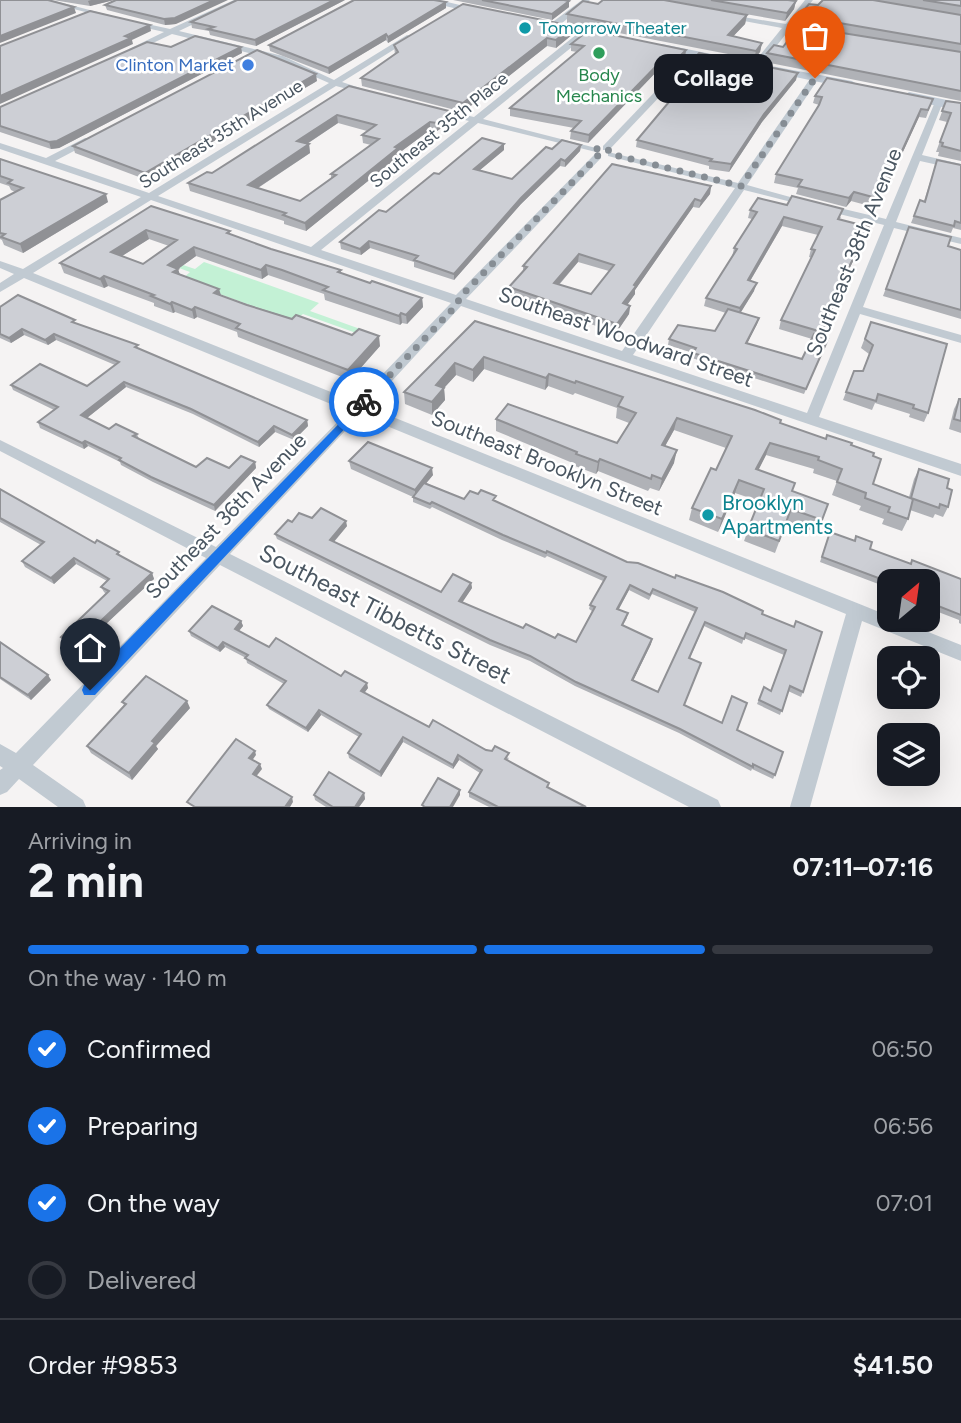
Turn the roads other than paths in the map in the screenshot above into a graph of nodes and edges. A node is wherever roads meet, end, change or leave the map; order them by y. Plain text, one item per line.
1 (42, 0) edge
2 (240, 0) edge
3 (424, 0) edge
4 (586, 0) edge
5 (809, 0) edge
6 (110, 4) edge
7 (459, 7) junction
8 (91, 12) junction
9 (491, 13) edge
10 (723, 15) edge
11 (113, 17) edge
12 (444, 17) edge
13 (74, 19) edge
14 (125, 20) edge
15 (547, 24) joint
16 (788, 27) junction
17 (421, 30) edge
18 (172, 31) junction
19 (586, 32) junction
20 (828, 34) edge
21 (622, 40) edge
22 (275, 42) edge
23 (647, 44) edge
24 (127, 52) edge
25 (257, 52) junction
26 (696, 54) junction
27 (237, 62) edge
28 (744, 64) junction
29 (815, 78) junction
30 (335, 83) junction
31 (868, 88) edge
32 (895, 93) edge
33 (378, 96) edge
34 (939, 102) junction
35 (961, 107) edge
36 (429, 108) edge
37 (477, 120) junction
38 (102, 132) edge
39 (0, 146) edge
40 (602, 152) junction
41 (917, 157) junction
42 (46, 162) junction
43 (961, 167) edge
44 (741, 186) junction
45 (150, 196) junction
46 (891, 223) junction
47 (961, 241) edge
48 (312, 252) junction
49 (0, 264) edge
50 (24, 273) junction
51 (0, 288) edge
52 (458, 301) junction
53 (857, 309) junction
54 (961, 339) edge
55 (625, 357) junction
56 (357, 409) junction
57 (811, 419) junction
58 (0, 444) edge
59 (961, 470) edge
60 (217, 556) junction
61 (856, 610) junction
62 (961, 653) edge
63 (0, 754) edge
64 (17, 766) junction
65 (0, 785) edge
66 (76, 807) edge
67 (711, 807) edge
68 (800, 807) edge

1 - 8 street
2 - 18 street
3 - 7 main road
4 - 15 street
5 - 16 street
6 - 8 street
7 - 9 main road
7 - 12 street
8 - 11 street
8 - 13 street
10 - 16 street
14 - 18 street
15 - 19 main road
16 - 20 street
16 - 28 street
17 - 30 street, Southeast 35th Avenue
18 - 24 street
18 - 25 street
19 - 21 main road
19 - 37 street, Southeast 35th Place
22 - 25 street
23 - 26 main road
25 - 27 street
25 - 30 street
26 - 28 main road
26 - 40 street, Southeast 36th Avenue
28 - 29 main road
29 - 31 main road
29 - 44 street
30 - 33 street
30 - 45 street, Southeast 35th Avenue
32 - 34 main road
34 - 35 main road
34 - 41 street, Southeast 38th Avenue
36 - 37 street
37 - 40 street
37 - 48 street, Southeast 35th Place
38 - 42 street
39 - 42 street, Southeast Woodward Street
40 - 44 street
40 - 52 street, Southeast 36th Avenue
41 - 43 street
41 - 46 street, Southeast 38th Avenue
42 - 45 street, Southeast Woodward Street
44 - 46 street
44 - 55 street
45 - 48 street, Southeast Woodward Street
45 - 50 street, Southeast 35th Avenue
46 - 47 street
46 - 53 street, Southeast 38th Avenue
48 - 52 street, Southeast Woodward Street
49 - 50 street, Southeast Brooklyn Street
50 - 51 street, Southeast 35th Avenue
50 - 56 street, Southeast Brooklyn Street
52 - 55 street, Southeast Woodward Street
52 - 56 street, Southeast 36th Avenue
53 - 54 street
53 - 57 street, Southeast 38th Avenue
55 - 57 street, Southeast Woodward Street
56 - 60 street, Southeast 36th Avenue
56 - 61 street, Southeast Brooklyn Street
57 - 59 street, Southeast Woodward Street
58 - 60 street, Southeast Tibbetts Street
60 - 64 street, Southeast 36th Avenue
60 - 67 street, Southeast Tibbetts Street
61 - 62 street, Southeast Brooklyn Street
61 - 68 street
63 - 64 street
64 - 65 street, Southeast 36th Avenue
64 - 66 street

